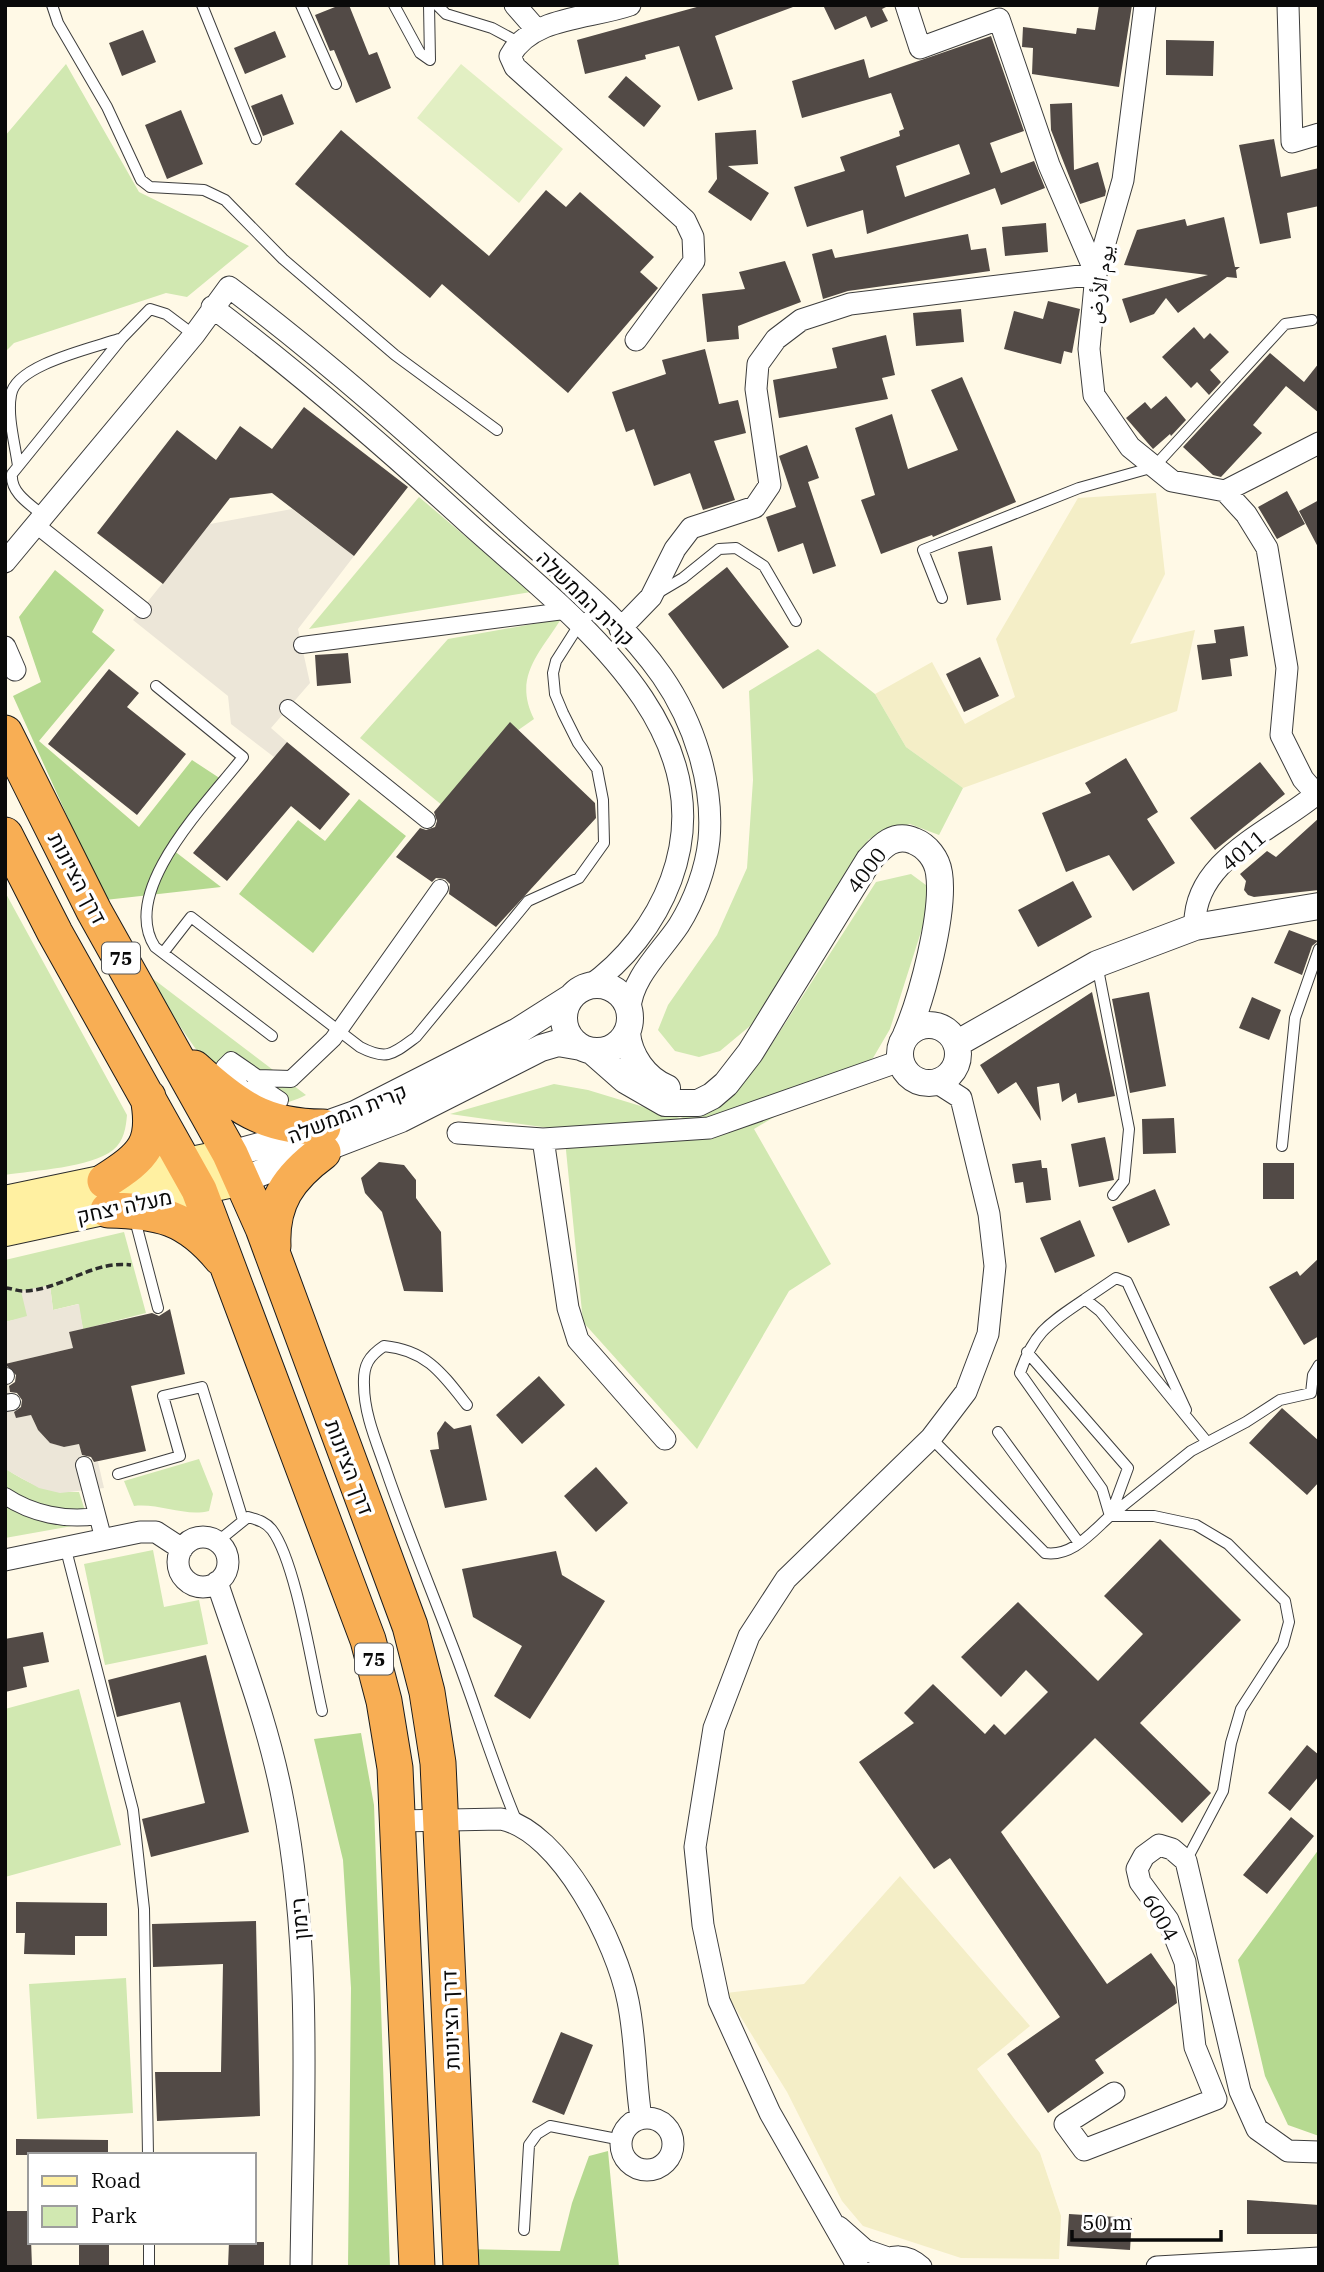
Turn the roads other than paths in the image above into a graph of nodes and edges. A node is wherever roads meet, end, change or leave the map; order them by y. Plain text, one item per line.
1 (52, 5) edge
2 (202, 5) edge
3 (301, 5) edge
4 (394, 5) edge
5 (429, 5) edge
6 (437, 5) edge
7 (515, 5) edge
8 (630, 5) edge
9 (906, 5) edge
10 (1145, 5) edge
11 (1288, 5) edge
12 (536, 29) junction
13 (518, 42) junction
14 (336, 84) dead end
15 (1319, 134) edge
16 (256, 139) dead end
17 (1096, 274) junction
18 (212, 307) junction
19 (1312, 320) dead end
20 (194, 335) junction
21 (122, 338) junction
22 (636, 340) dead end
23 (497, 430) dead end
24 (1319, 443) edge
25 (18, 466) junction
26 (1154, 467) junction
27 (1225, 491) junction
28 (40, 520) junction
29 (5, 562) edge
30 (651, 597) junction
31 (942, 598) dead end
32 (598, 607) junction
33 (144, 610) dead end
34 (572, 618) junction
35 (796, 621) dead end
36 (620, 629) junction
37 (302, 645) dead end
38 (5, 647) edge
39 (15, 670) dead end
40 (156, 686) dead end
41 (288, 708) dead end
42 (5, 733) edge
43 (1318, 793) edge
44 (428, 820) dead end
45 (5, 835) edge
46 (440, 887) dead end
47 (1319, 906) edge
48 (1195, 927) junction
49 (1319, 949) edge
50 (163, 953) junction
51 (1097, 964) junction
52 (923, 983) junction
53 (579, 993) junction
54 (629, 1022) junction
55 (935, 1025) junction
56 (339, 1030) junction
57 (906, 1035) junction
58 (272, 1037) dead end
59 (956, 1044) junction
60 (586, 1049) junction
61 (174, 1051) junction
62 (750, 1054) junction
63 (900, 1061) junction
64 (511, 1063) junction
65 (625, 1080) junction
66 (936, 1082) junction
67 (147, 1093) junction
68 (226, 1097) junction
69 (458, 1133) dead end
70 (323, 1139) junction
71 (543, 1139) junction
72 (1282, 1146) dead end
73 (236, 1167) junction
74 (192, 1177) junction
75 (1113, 1195) dead end
76 (115, 1200) junction
77 (5, 1202) edge
78 (5, 1231) edge
79 (273, 1260) junction
80 (228, 1266) junction
81 (1085, 1299) junction
82 (158, 1308) dead end
83 (1027, 1352) junction
84 (1319, 1365) edge
85 (467, 1405) dead end
86 (1192, 1424) junction
87 (998, 1432) dead end
88 (931, 1438) junction
89 (665, 1439) dead end
90 (1207, 1443) junction
91 (84, 1465) dead end
92 (118, 1474) dead end
93 (5, 1496) edge
94 (97, 1516) junction
95 (1110, 1516) junction
96 (243, 1520) junction
97 (103, 1537) junction
98 (216, 1542) junction
99 (1079, 1543) junction
100 (65, 1546) junction
101 (182, 1549) junction
102 (5, 1560) edge
103 (217, 1582) junction
104 (322, 1711) dead end
105 (441, 1818) junction
106 (398, 1821) junction
107 (517, 1822) junction
108 (1186, 1861) junction
109 (1240, 2091) junction
110 (1114, 2093) dead end
111 (1216, 2099) junction
112 (641, 2118) junction
113 (622, 2140) junction
114 (1319, 2152) edge
115 (148, 2153) edge
116 (832, 2221) junction
117 (524, 2230) dead end
118 (149, 2244) edge
119 (1319, 2258) edge
120 (882, 2262) edge
121 (149, 2267) edge
122 (301, 2267) edge
123 (417, 2267) edge
124 (461, 2267) edge
125 (858, 2267) edge
126 (921, 2267) edge
127 (1157, 2267) edge

1 - 23 lane
2 - 16 lane
3 - 14 lane
4 - 5 lane
6 - 13 lane
7 - 12 street
8 - 12 street
9 - 17 street
10 - 17 street, يوم الأرض
11 - 15 street
12 - 13 street
13 - 22 street
17 - 26 street, يوم الأرض
17 - 30 street
18 - 20 street
18 - 32 street, קרית הממשלה
18 - 34 street, קרית הממשלה
19 - 26 lane
20 - 21 lane
20 - 28 street
21 - 25 lane
21 - 25 lane
24 - 27 street
25 - 28 lane
26 - 27 street, يوم الأرض
26 - 31 lane
27 - 43 street
28 - 29 street
28 - 33 street
30 - 35 lane
30 - 36 street
32 - 34 lane
32 - 36 street, קרית הממשלה
34 - 37 street
34 - 53 street, קרית הממשלה
34 - 56 lane
36 - 54 street, קרית הממשלה
38 - 39 street
40 - 50 lane
41 - 44 street
42 - 61 highway, דרך הציונות / 75
43 - 48 street, 4011
45 - 67 highway, דרך הציונות / 75
46 - 56 street
47 - 48 street
48 - 51 street
49 - 72 lane
50 - 56 lane
50 - 58 lane
51 - 59 street
51 - 75 lane
52 - 55 street, 4000
52 - 57 street, 4000
52 - 62 street, 4000
53 - 54 street
53 - 60 street
53 - 70 street, קרית הממשלה
54 - 60 street, קרית הממשלה
54 - 62 street, 4000
55 - 57 street
55 - 59 street, 4000
56 - 68 street
57 - 63 street, 4000
59 - 66 street
60 - 64 street, קרית הממשלה
60 - 65 street, 4000
61 - 68 highway
61 - 73 highway, דרך הציונות / 75
62 - 65 street, 4000
63 - 66 street
63 - 71 street
64 - 65 street
64 - 70 street, קרית הממשלה
66 - 88 street
67 - 74 highway, דרך הציונות / 75
67 - 76 highway
68 - 70 highway
69 - 71 street
70 - 73 street, קרית הממשלה
70 - 79 highway
71 - 89 street
73 - 74 main road, מעלה יצחק
73 - 79 highway, דרך הציונות / 75
74 - 76 main road, מעלה יצחק
74 - 80 highway, דרך הציונות / 75
76 - 77 main road, מעלה יצחק
76 - 78 main road, מעלה יצחק
76 - 80 highway
76 - 82 lane
79 - 105 highway, דרך הציונות / 75
80 - 106 highway, דרך הציונות / 75
81 - 83 lane
81 - 86 lane
81 - 86 lane
83 - 95 lane
83 - 95 lane
84 - 90 lane
85 - 107 lane
86 - 90 lane
87 - 99 lane
88 - 99 lane
88 - 116 street
90 - 95 lane
91 - 94 street
92 - 96 lane
93 - 94 street
94 - 97 street
95 - 99 lane
95 - 108 lane
96 - 98 lane
96 - 104 lane
97 - 100 street
97 - 101 street
98 - 101 street
98 - 103 street
100 - 102 street
100 - 115 lane
101 - 103 street
103 - 122 street, רימון
105 - 106 street
105 - 107 street
105 - 124 highway, דרך הציונות / 75
106 - 123 highway, דרך הציונות / 75
107 - 112 street
108 - 109 street, 6004
108 - 111 street, 6004
109 - 111 street
109 - 114 street, 6004
110 - 111 street
112 - 113 street
112 - 113 street
113 - 117 lane
116 - 120 street
116 - 125 street
118 - 121 lane
119 - 127 street
120 - 126 street

